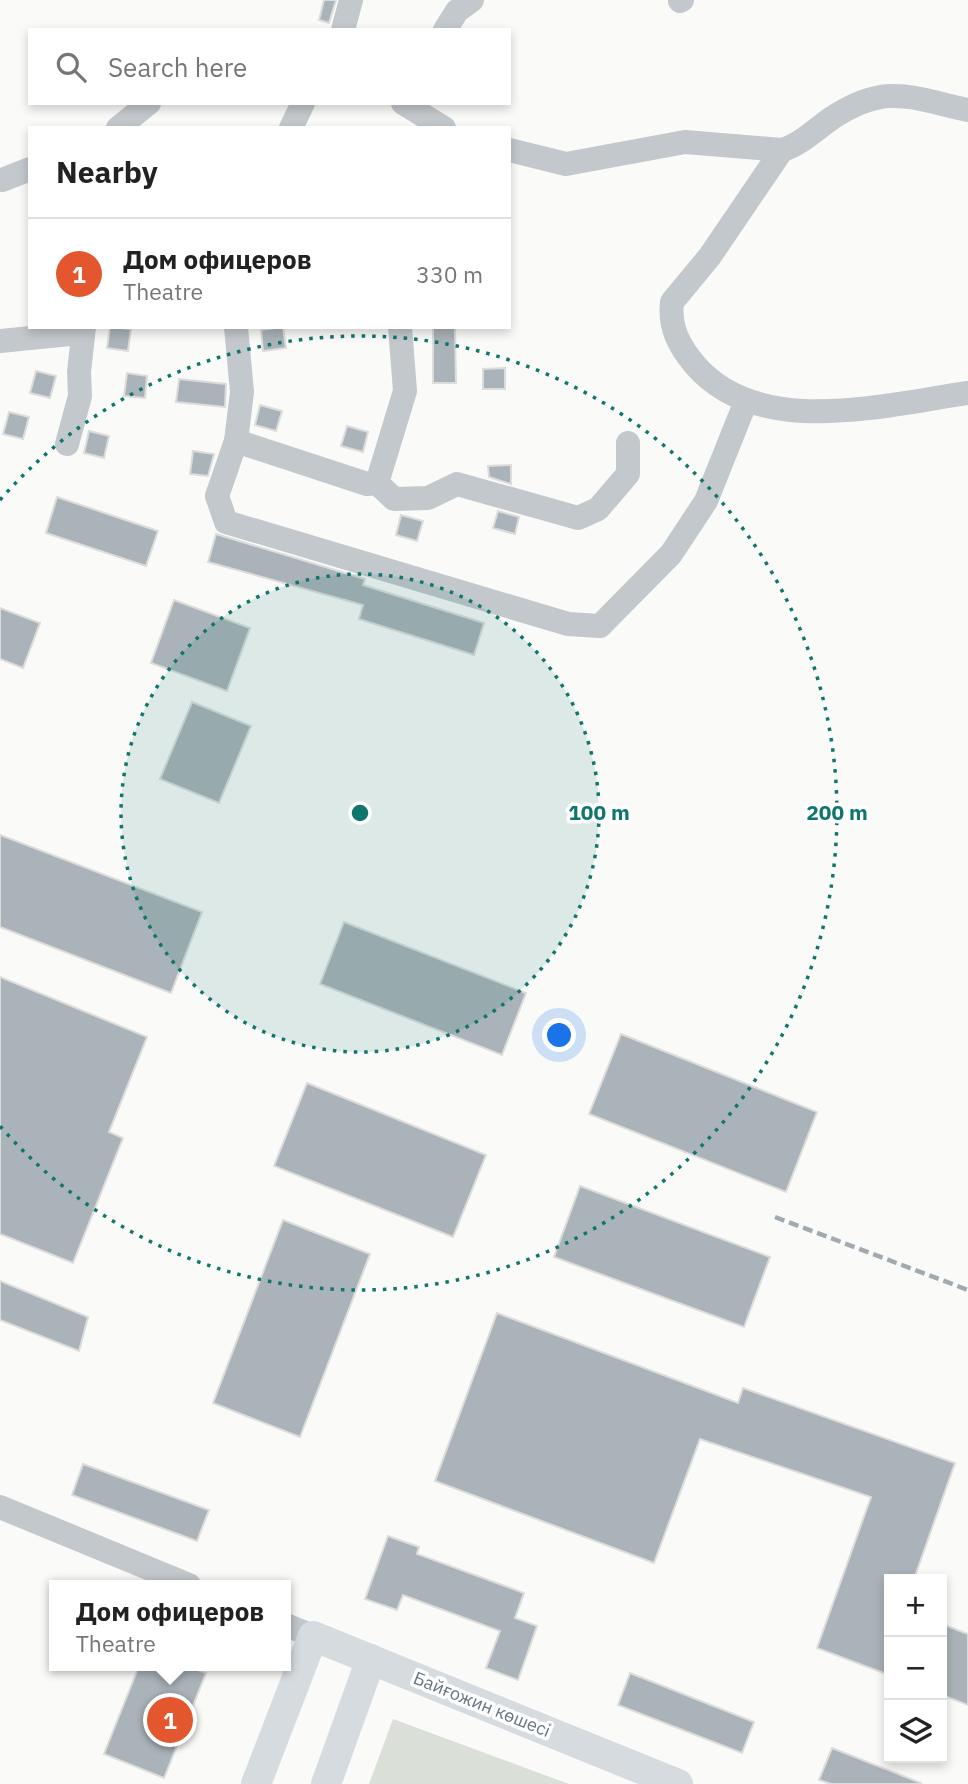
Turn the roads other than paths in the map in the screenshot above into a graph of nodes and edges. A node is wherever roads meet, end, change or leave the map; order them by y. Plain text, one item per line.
1 (351, 0) edge
2 (472, 0) edge
3 (344, 28) edge
4 (445, 28) edge
5 (147, 105) edge
6 (302, 105) edge
7 (406, 105) edge
8 (968, 110) edge
9 (120, 126) edge
10 (292, 126) edge
11 (441, 126) edge
12 (511, 150) edge
13 (782, 150) junction
14 (28, 170) edge
15 (2, 180) dead end
16 (80, 329) edge
17 (84, 329) edge
18 (236, 329) edge
19 (400, 329) edge
20 (0, 341) edge
21 (968, 393) edge
22 (746, 401) junction
23 (236, 441) junction
24 (628, 443) dead end
25 (67, 444) dead end
26 (377, 483) junction
27 (0, 1507) edge
28 (177, 1580) edge
29 (291, 1627) edge
30 (313, 1636) junction
31 (370, 1659) junction
32 (256, 1784) edge
33 (326, 1784) edge
34 (678, 1784) edge

1 - 3 street
2 - 4 street
5 - 9 street
6 - 10 street
7 - 11 street
8 - 13 street
12 - 13 street
13 - 22 street
14 - 15 street
16 - 20 street
17 - 25 street
18 - 23 street
19 - 26 street
21 - 22 street
22 - 23 street
23 - 26 street
24 - 26 street
27 - 28 street
29 - 30 street, Байғожин көшесі
30 - 31 main road, Байғожин көшесі
30 - 32 main road
31 - 33 main road
31 - 34 main road, Байғожин көшесі

